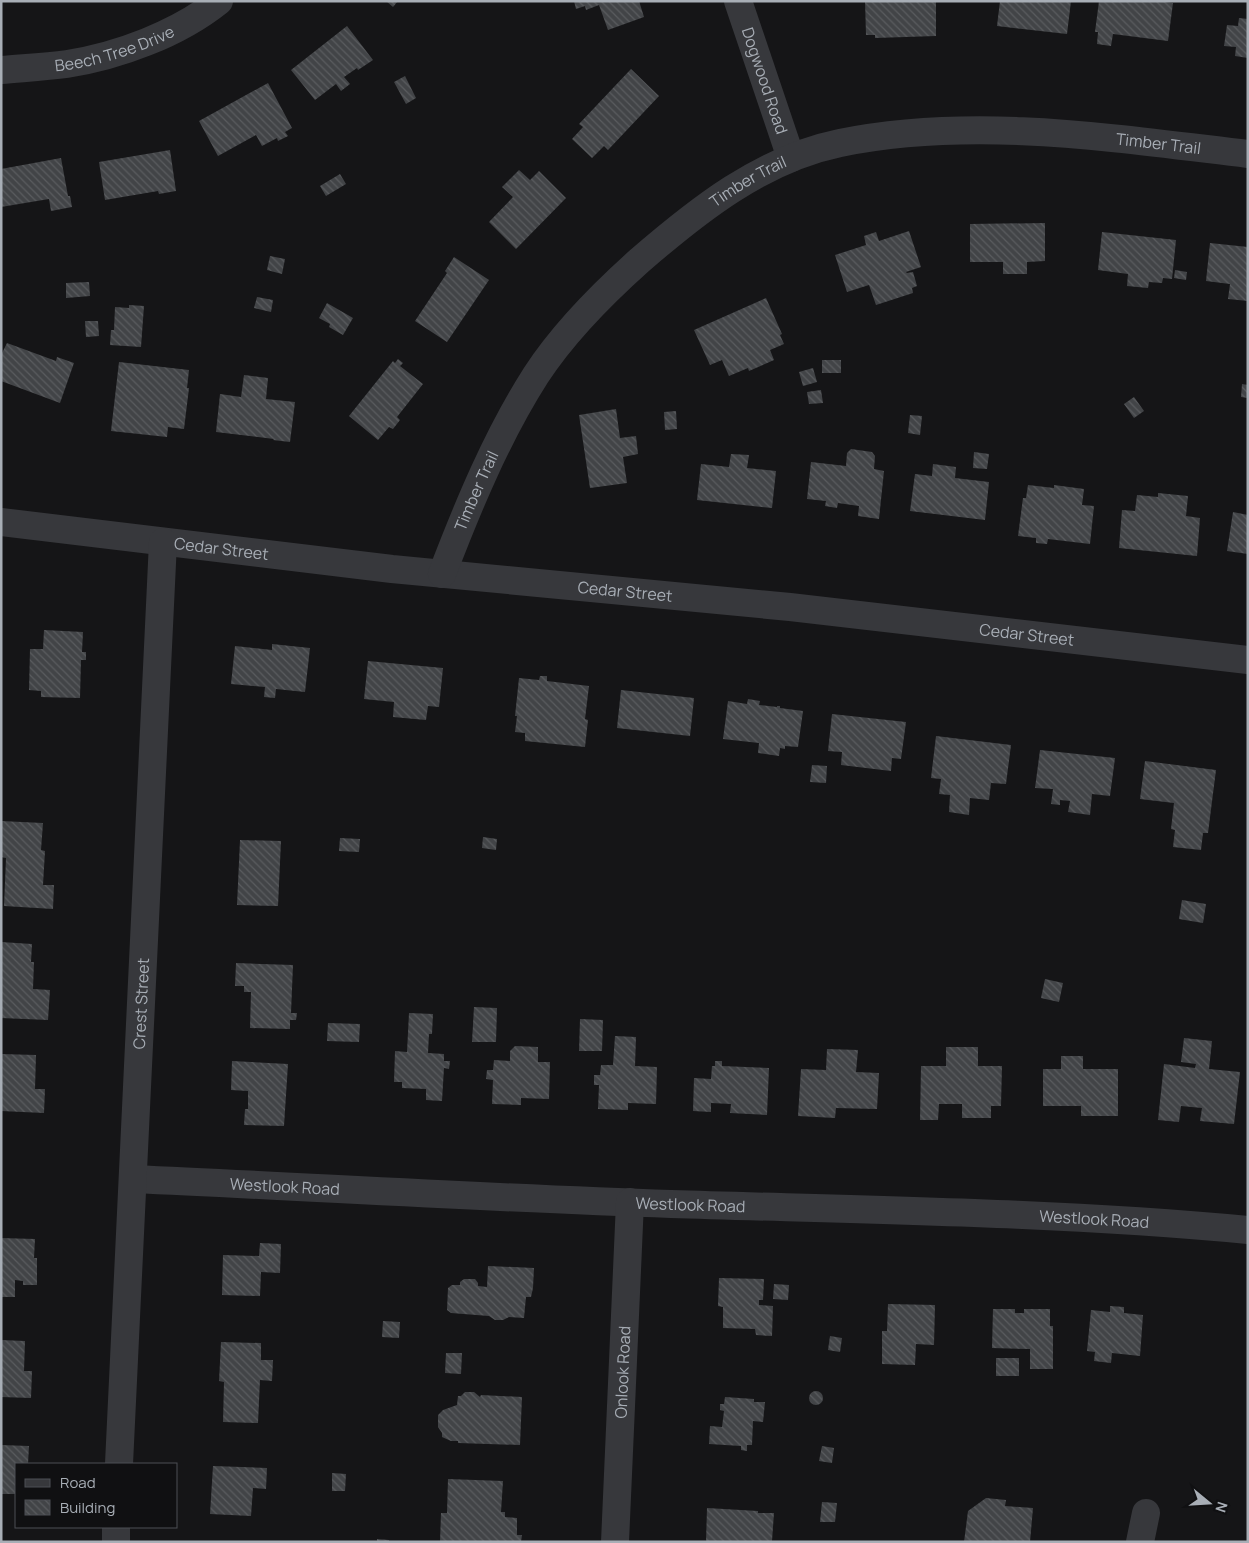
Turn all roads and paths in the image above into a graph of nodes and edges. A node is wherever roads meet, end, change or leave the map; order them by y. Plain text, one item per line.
1 (219, 1) edge
2 (738, 1) edge
3 (1, 70) edge
4 (1248, 154) edge
5 (792, 158) junction
6 (1, 522) edge
7 (164, 542) junction
8 (442, 574) junction
9 (1248, 660) edge
10 (133, 1179) junction
11 (630, 1202) junction
12 (1248, 1230) edge
13 (119, 1463) edge
14 (116, 1528) edge
15 (116, 1542) edge
16 (614, 1542) edge

1 - 3 street, Beech Tree Drive
2 - 5 street, Dogwood Road
4 - 5 street, Timber Trail
5 - 8 street, Timber Trail
6 - 7 street, Cedar Street
7 - 8 street, Cedar Street
7 - 10 street, Crest Street
8 - 9 street, Cedar Street
10 - 11 street, Westlook Road
10 - 13 street, Crest Street
11 - 12 street, Westlook Road
11 - 16 street, Onlook Road
14 - 15 street

